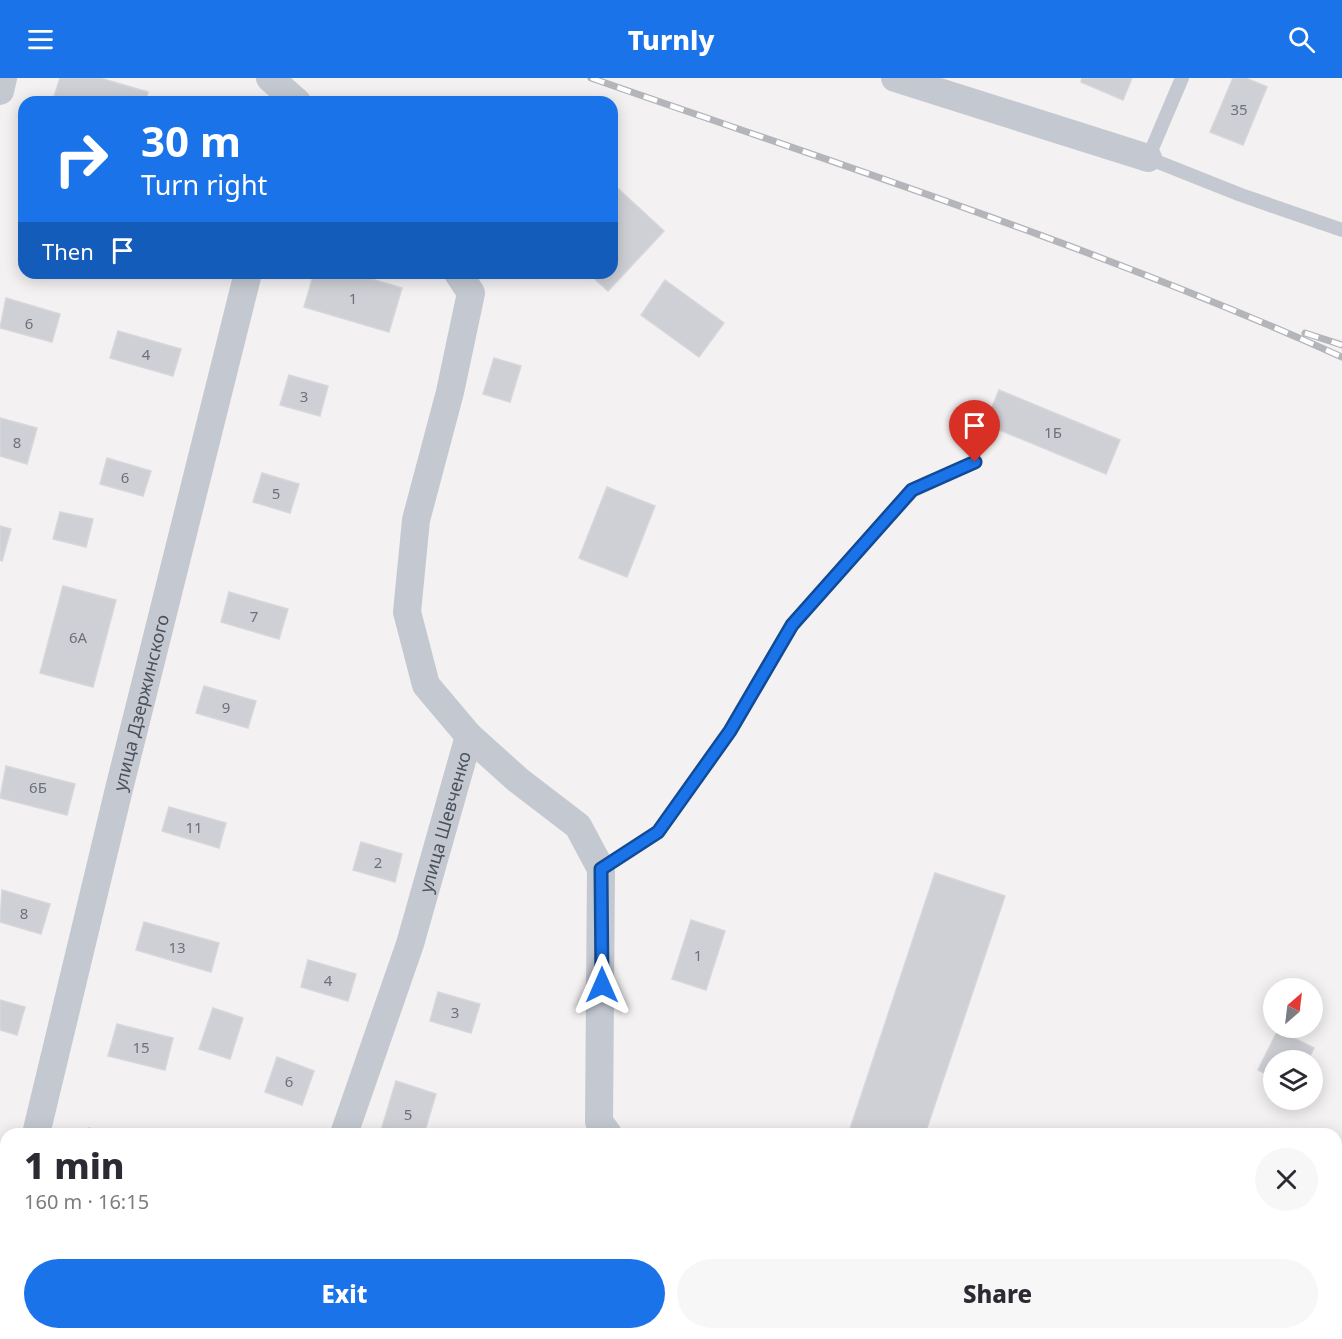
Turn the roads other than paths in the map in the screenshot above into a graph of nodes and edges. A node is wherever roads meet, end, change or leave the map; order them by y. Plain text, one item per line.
1 (3, 78) edge
2 (895, 78) edge
3 (1182, 78) edge
4 (271, 86) edge
5 (0, 91) edge
6 (287, 96) edge
7 (1148, 158) junction
8 (1342, 230) edge
9 (247, 279) edge
10 (462, 279) edge
11 (975, 462) dead end
12 (469, 736) junction
13 (601, 869) junction
14 (37, 1128) edge
15 (346, 1128) edge
16 (604, 1128) edge

1 - 5 street
2 - 7 street
3 - 7 lane
4 - 6 street
7 - 8 lane
9 - 14 street, улица Дзержинского
10 - 12 street, улица Шевченко
11 - 13 lane
12 - 13 street
12 - 15 street, улица Шевченко
13 - 16 street

